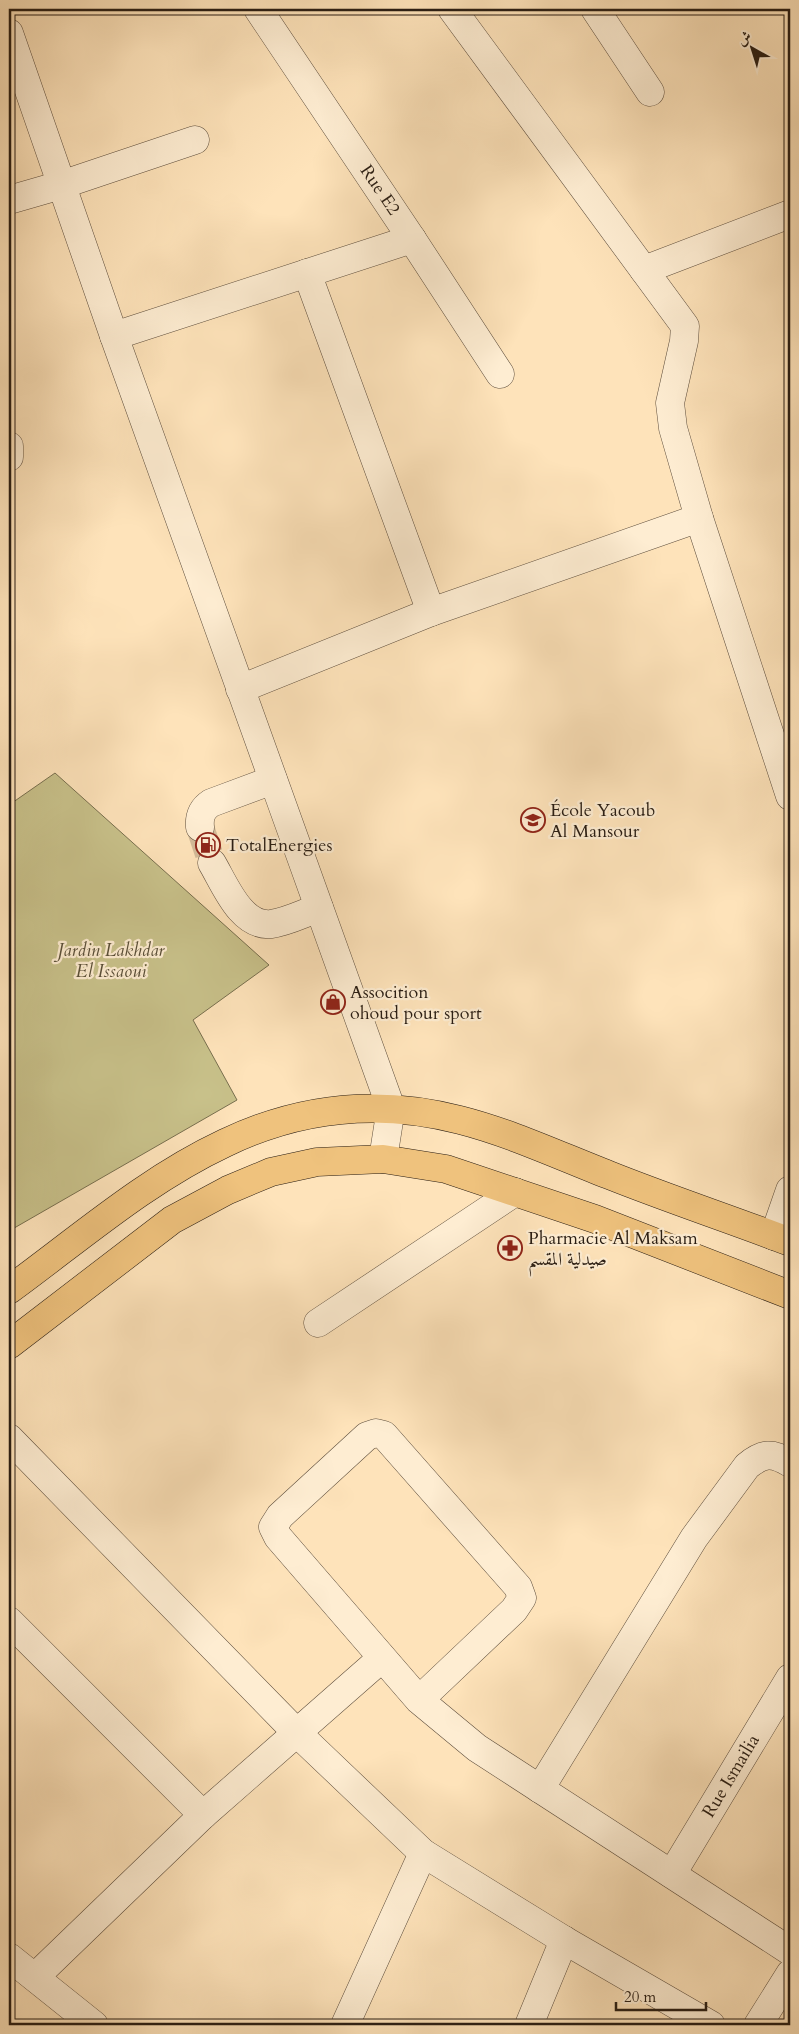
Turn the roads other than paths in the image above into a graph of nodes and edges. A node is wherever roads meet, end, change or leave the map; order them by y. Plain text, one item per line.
1 (258, 9) edge
2 (452, 9) edge
3 (595, 9) edge
4 (12, 50) edge
5 (650, 92) dead end
6 (195, 140) dead end
7 (61, 185) junction
8 (9, 200) edge
9 (790, 214) edge
10 (412, 239) junction
11 (644, 270) junction
12 (307, 273) junction
13 (114, 336) junction
14 (500, 374) dead end
15 (9, 446) edge
16 (9, 457) edge
17 (699, 518) junction
18 (431, 612) junction
19 (240, 689) junction
20 (273, 780) junction
21 (790, 796) edge
22 (200, 827) tunnel mouth
23 (212, 863) tunnel mouth
24 (319, 908) junction
25 (391, 1108) junction
26 (383, 1159) junction
27 (790, 1190) edge
28 (515, 1192) junction
29 (782, 1239) edge
30 (9, 1290) edge
31 (790, 1296) edge
32 (318, 1323) dead end
33 (9, 1346) edge
34 (9, 1438) edge
35 (790, 1463) edge
36 (9, 1621) edge
37 (382, 1658) junction
38 (790, 1678) edge
39 (419, 1700) junction
40 (297, 1733) junction
41 (540, 1789) junction
42 (203, 1815) junction
43 (423, 1853) junction
44 (672, 1874) junction
45 (564, 1940) junction
46 (790, 1951) edge
47 (9, 1957) edge
48 (790, 1974) edge
49 (35, 1977) junction
50 (94, 2025) edge
51 (345, 2025) edge
52 (529, 2025) edge
53 (711, 2025) edge
54 (758, 2025) edge

1 - 10 street, Rue E2
2 - 11 street
3 - 5 street
4 - 7 street
6 - 7 street
7 - 8 street
7 - 13 street
9 - 11 street
10 - 12 street
10 - 14 street, Rue E2
11 - 17 street
12 - 13 street
12 - 18 street
13 - 19 street
15 - 16 street
17 - 18 street
17 - 21 street
18 - 19 street
19 - 20 street
20 - 22 street
20 - 24 street
23 - 24 street
24 - 25 street
25 - 26 street
25 - 29 main road
25 - 30 main road
26 - 28 main road
26 - 33 main road
27 - 29 street
28 - 31 main road
28 - 32 street
34 - 40 street
35 - 41 street
36 - 42 street
37 - 39 street
37 - 39 street
37 - 40 street
38 - 44 street, Rue Ismailia
39 - 41 street
40 - 42 street
40 - 43 street
41 - 44 street
42 - 49 street
43 - 45 street
43 - 51 street
44 - 46 street
45 - 52 street
45 - 53 street
47 - 49 street
48 - 54 street
49 - 50 street

